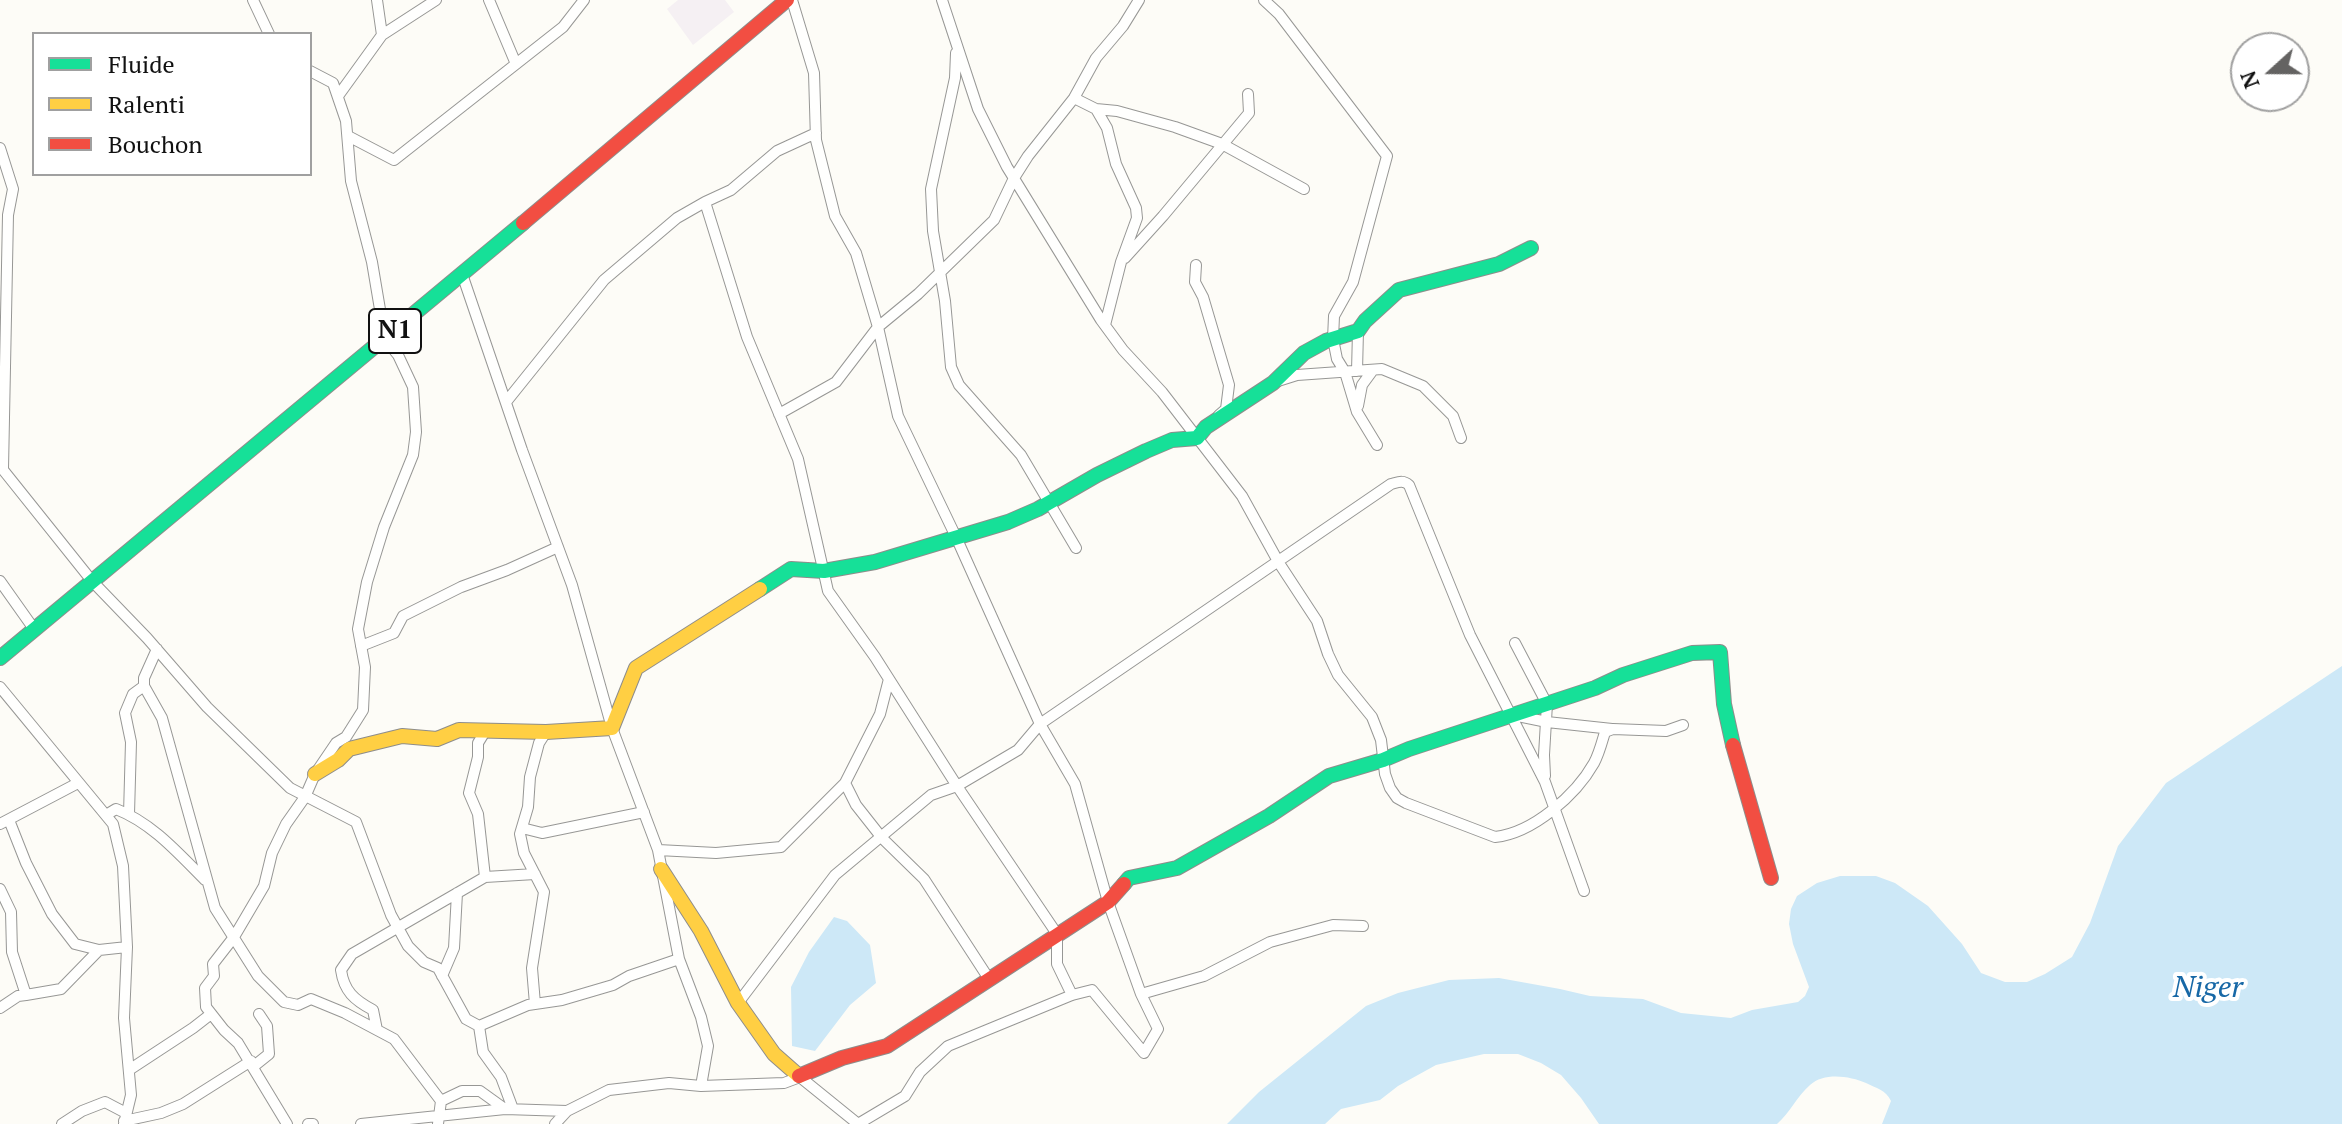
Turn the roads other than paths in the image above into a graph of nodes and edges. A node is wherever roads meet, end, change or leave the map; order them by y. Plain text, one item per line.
1 (254, 0) edge
2 (377, 0) edge
3 (436, 0) edge
4 (489, 0) edge
5 (584, 0) edge
6 (790, 0) edge
7 (942, 0) edge
8 (1139, 0) edge
9 (1264, 0) edge
10 (268, 32) edge
11 (382, 35) junction
12 (957, 43) junction
13 (516, 64) junction
14 (312, 72) edge
15 (1248, 94) dead end
16 (338, 96) junction
17 (1074, 98) junction
18 (1096, 109) junction
19 (816, 133) junction
20 (348, 136) junction
21 (1222, 144) junction
22 (0, 148) edge
23 (1014, 178) junction
24 (1304, 189) dead end
25 (705, 202) junction
26 (1531, 248) dead end
27 (1121, 262) junction
28 (1196, 265) dead end
29 (940, 272) junction
30 (462, 274) junction
31 (1105, 325) junction
32 (878, 327) junction
33 (1358, 331) junction
34 (385, 339) junction
35 (1333, 339) junction
36 (1373, 370) junction
37 (1351, 371) junction
38 (1273, 383) junction
39 (506, 402) junction
40 (1357, 412) junction
41 (779, 414) junction
42 (1201, 433) junction
43 (1461, 438) dead end
44 (1377, 445) dead end
45 (2, 467) edge
46 (1050, 502) junction
47 (956, 537) junction
48 (558, 547) junction
49 (1076, 548) dead end
50 (1279, 563) junction
51 (824, 571) junction
52 (0, 581) edge
53 (92, 581) junction
54 (34, 629) junction
55 (1515, 643) dead end
56 (361, 646) junction
57 (157, 649) junction
58 (0, 658) edge
59 (889, 679) junction
60 (144, 686) junction
61 (0, 687) edge
62 (1547, 704) junction
63 (1511, 715) junction
64 (1547, 722) junction
65 (1040, 724) junction
66 (1683, 725) dead end
67 (612, 728) junction
68 (1613, 729) junction
69 (486, 730) junction
70 (546, 732) junction
71 (1383, 760) junction
72 (315, 774) junction
73 (1545, 782) junction
74 (78, 783) junction
75 (845, 783) junction
76 (957, 786) junction
77 (305, 797) junction
78 (1554, 810) junction
79 (644, 812) junction
80 (129, 814) junction
81 (106, 815) junction
82 (4, 822) edge
83 (522, 828) junction
84 (882, 838) junction
85 (658, 850) junction
86 (661, 869) junction
87 (535, 874) junction
88 (485, 877) junction
89 (1771, 878) dead end
90 (206, 881) junction
91 (0, 889) edge
92 (1584, 891) dead end
93 (457, 893) junction
94 (1108, 902) junction
95 (1363, 926) dead end
96 (398, 928) junction
97 (1057, 934) junction
98 (234, 937) junction
99 (127, 947) junction
100 (99, 950) junction
101 (679, 959) junction
102 (442, 976) junction
103 (989, 979) junction
104 (1141, 994) junction
105 (26, 995) junction
106 (1072, 995) junction
107 (738, 1003) junction
108 (535, 1004) junction
109 (0, 1008) edge
110 (211, 1014) junction
111 (259, 1014) dead end
112 (479, 1026) junction
113 (377, 1030) junction
114 (252, 1064) junction
115 (129, 1070) junction
116 (800, 1077) junction
117 (701, 1086) junction
118 (441, 1101) junction
119 (509, 1109) junction
120 (567, 1111) junction
121 (125, 1119) edge
122 (437, 1120) edge
123 (62, 1124) edge
124 (287, 1124) edge
125 (361, 1124) edge
126 (555, 1124) edge
127 (858, 1124) edge

1 - 10 street
2 - 11 street
3 - 11 street
4 - 13 street
5 - 13 street
6 - 19 street
6 - 30 street, N1
7 - 12 street
8 - 17 street
9 - 35 street
11 - 16 street
12 - 23 street
12 - 29 street
13 - 20 street
14 - 16 street
15 - 21 street
16 - 20 street
17 - 18 street
17 - 23 street
18 - 21 street
18 - 27 street
19 - 25 street
19 - 32 street
20 - 34 street
21 - 24 street
21 - 27 street
22 - 45 street
23 - 29 street
23 - 31 street
25 - 39 street
25 - 41 street
26 - 33 street
27 - 31 street
28 - 42 street
29 - 32 street
29 - 46 street
30 - 34 street, N1
30 - 39 street
31 - 42 street
32 - 41 street
32 - 47 street
33 - 35 street
33 - 37 street
34 - 53 street, N1
34 - 56 street
35 - 37 street
35 - 38 street
36 - 37 street
36 - 40 street
36 - 43 street
37 - 38 street
37 - 40 street
38 - 42 street
39 - 48 street
40 - 44 street
41 - 51 street
42 - 46 street
42 - 50 street
45 - 53 street
46 - 47 street
46 - 49 street
47 - 51 street
47 - 65 street
48 - 56 street
48 - 67 street
50 - 63 street
50 - 65 street
50 - 71 street
51 - 59 street
51 - 67 street
52 - 54 street
53 - 54 street, N1
53 - 57 street
54 - 58 street, N1
55 - 62 street
56 - 72 street
57 - 60 street
57 - 77 street
59 - 75 street
59 - 76 street
60 - 80 street
60 - 90 street
61 - 74 street
62 - 63 street
62 - 64 street
62 - 89 street
63 - 64 street
63 - 71 street
63 - 73 street
64 - 68 street
64 - 73 street
65 - 76 street
65 - 94 street
66 - 68 street
67 - 70 street
67 - 79 street
68 - 78 street
69 - 70 street
69 - 72 street
69 - 88 street
70 - 83 street
71 - 78 street
71 - 94 street
72 - 77 street
73 - 78 street
74 - 81 street
74 - 82 street
75 - 84 street
75 - 85 street
76 - 84 street
76 - 97 street
77 - 96 street
77 - 98 street
78 - 92 street
79 - 83 street
79 - 85 street
80 - 81 street
80 - 90 street
81 - 99 street
82 - 100 street
83 - 87 street
84 - 103 street
84 - 107 street
85 - 86 street
86 - 101 street
86 - 107 street
87 - 88 street
87 - 108 street
88 - 93 street
90 - 98 street
91 - 105 street
93 - 96 street
93 - 102 street
94 - 97 street
94 - 104 street
95 - 104 street
96 - 102 street
96 - 113 street
97 - 103 street
97 - 106 street
98 - 110 street
98 - 113 street
99 - 100 street
99 - 115 street
100 - 105 street
101 - 108 street
101 - 117 street
102 - 112 street
103 - 116 street
104 - 106 street
105 - 109 street
106 - 127 street
107 - 116 street
108 - 112 street
110 - 114 street
110 - 115 street
111 - 114 street
112 - 119 street
113 - 118 street
114 - 121 street
114 - 124 street
115 - 121 street
116 - 117 street
116 - 127 street
117 - 120 street
118 - 119 street
118 - 122 street
119 - 120 street
119 - 122 street
120 - 126 street
121 - 123 street
122 - 125 street

